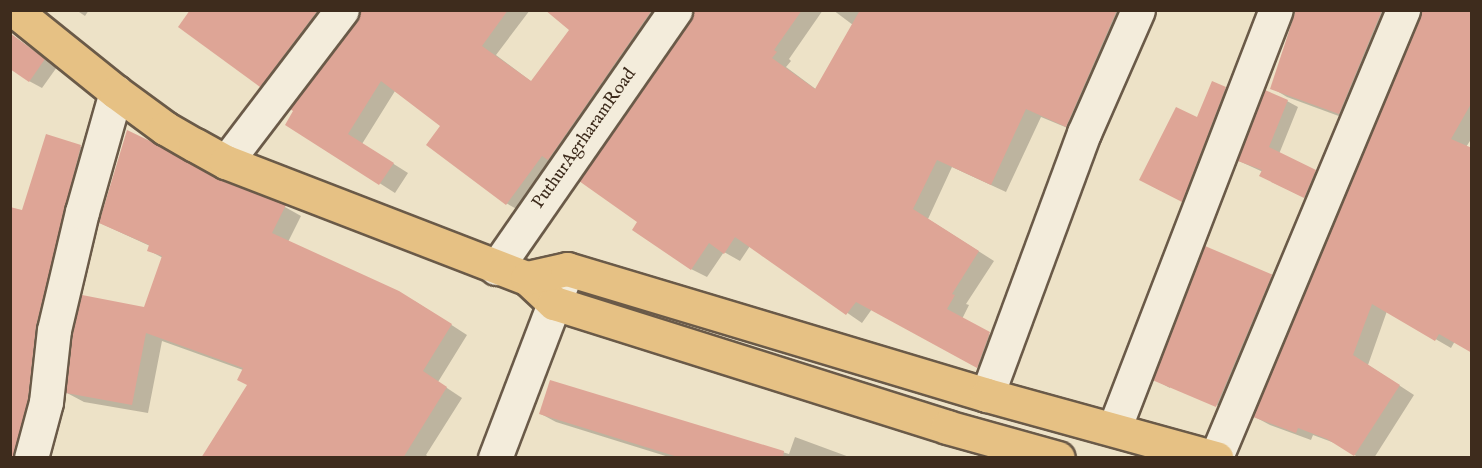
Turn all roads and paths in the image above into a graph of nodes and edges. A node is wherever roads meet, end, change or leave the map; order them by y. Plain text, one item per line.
1 (14, 10) edge
2 (342, 10) edge
3 (675, 10) edge
4 (1138, 10) edge
5 (1276, 10) edge
6 (1403, 10) edge
7 (116, 92) junction
8 (226, 162) junction
9 (496, 268) junction
10 (567, 269) junction
11 (527, 278) junction
12 (554, 303) junction
13 (987, 395) junction
14 (1114, 429) junction
15 (1169, 451) edge
16 (31, 458) edge
17 (495, 458) edge
18 (1058, 458) edge
19 (1216, 458) edge

1 - 7 main road
2 - 8 street
3 - 9 street, PuthurAgrharamRoad
4 - 13 street
5 - 14 street
6 - 19 street
7 - 8 main road
7 - 16 street
8 - 9 main road
9 - 11 main road
10 - 11 main road
10 - 12 street
10 - 13 main road
11 - 12 main road
12 - 17 street
12 - 18 main road
13 - 14 main road
14 - 15 main road
15 - 19 main road

